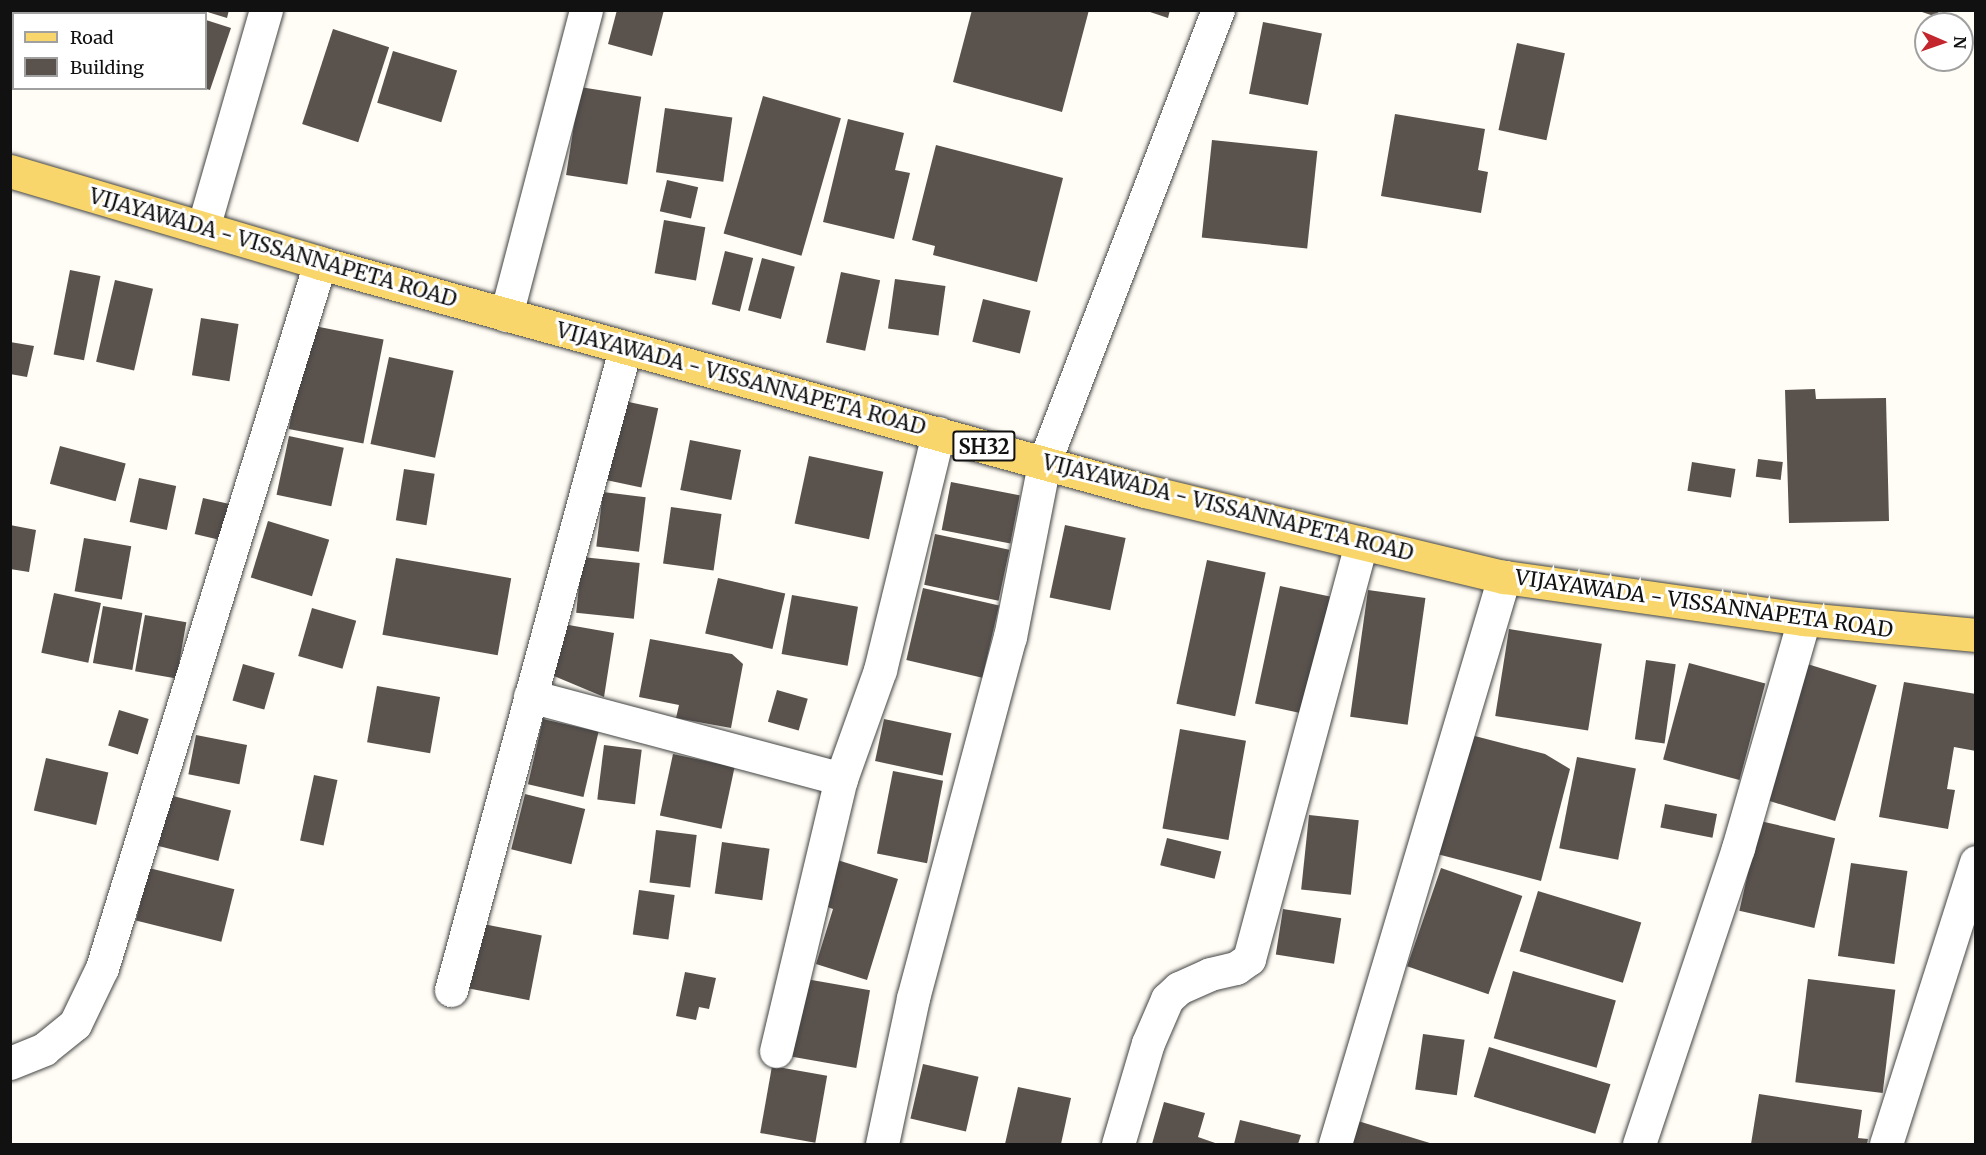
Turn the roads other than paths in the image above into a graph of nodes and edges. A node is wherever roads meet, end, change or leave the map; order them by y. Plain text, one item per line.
1 (266, 10) edge
2 (586, 10) edge
3 (1218, 10) edge
4 (10, 171) edge
5 (203, 228) junction
6 (320, 263) junction
7 (506, 315) junction
8 (625, 349) junction
9 (938, 433) junction
10 (1044, 463) junction
11 (1361, 543) junction
12 (1504, 577) junction
13 (1804, 619) junction
14 (1976, 636) edge
15 (530, 696) junction
16 (841, 779) junction
17 (1976, 862) edge
18 (451, 990) dead end
19 (776, 1051) dead end
20 (10, 1063) edge
21 (882, 1144) edge
22 (1118, 1144) edge
23 (1335, 1144) edge
24 (1639, 1144) edge
25 (1886, 1144) edge

1 - 5 street
2 - 7 street
3 - 10 street
4 - 5 main road, VIJAYAWADA - VISSANNAPETA ROAD / SH32
5 - 6 main road, VIJAYAWADA - VISSANNAPETA ROAD / SH32
6 - 7 main road, VIJAYAWADA - VISSANNAPETA ROAD / SH32
6 - 20 street
7 - 8 main road, VIJAYAWADA - VISSANNAPETA ROAD / SH32
8 - 9 main road, VIJAYAWADA - VISSANNAPETA ROAD / SH32
8 - 15 street
9 - 10 main road, VIJAYAWADA - VISSANNAPETA ROAD / SH32
9 - 16 street
10 - 11 main road, VIJAYAWADA - VISSANNAPETA ROAD / SH32
10 - 21 street
11 - 12 main road, VIJAYAWADA - VISSANNAPETA ROAD / SH32
11 - 22 street
12 - 13 main road, VIJAYAWADA - VISSANNAPETA ROAD / SH32
12 - 23 street
13 - 14 main road, VIJAYAWADA - VISSANNAPETA ROAD / SH32
13 - 24 street
15 - 16 street
15 - 18 street
16 - 19 street
17 - 25 street

